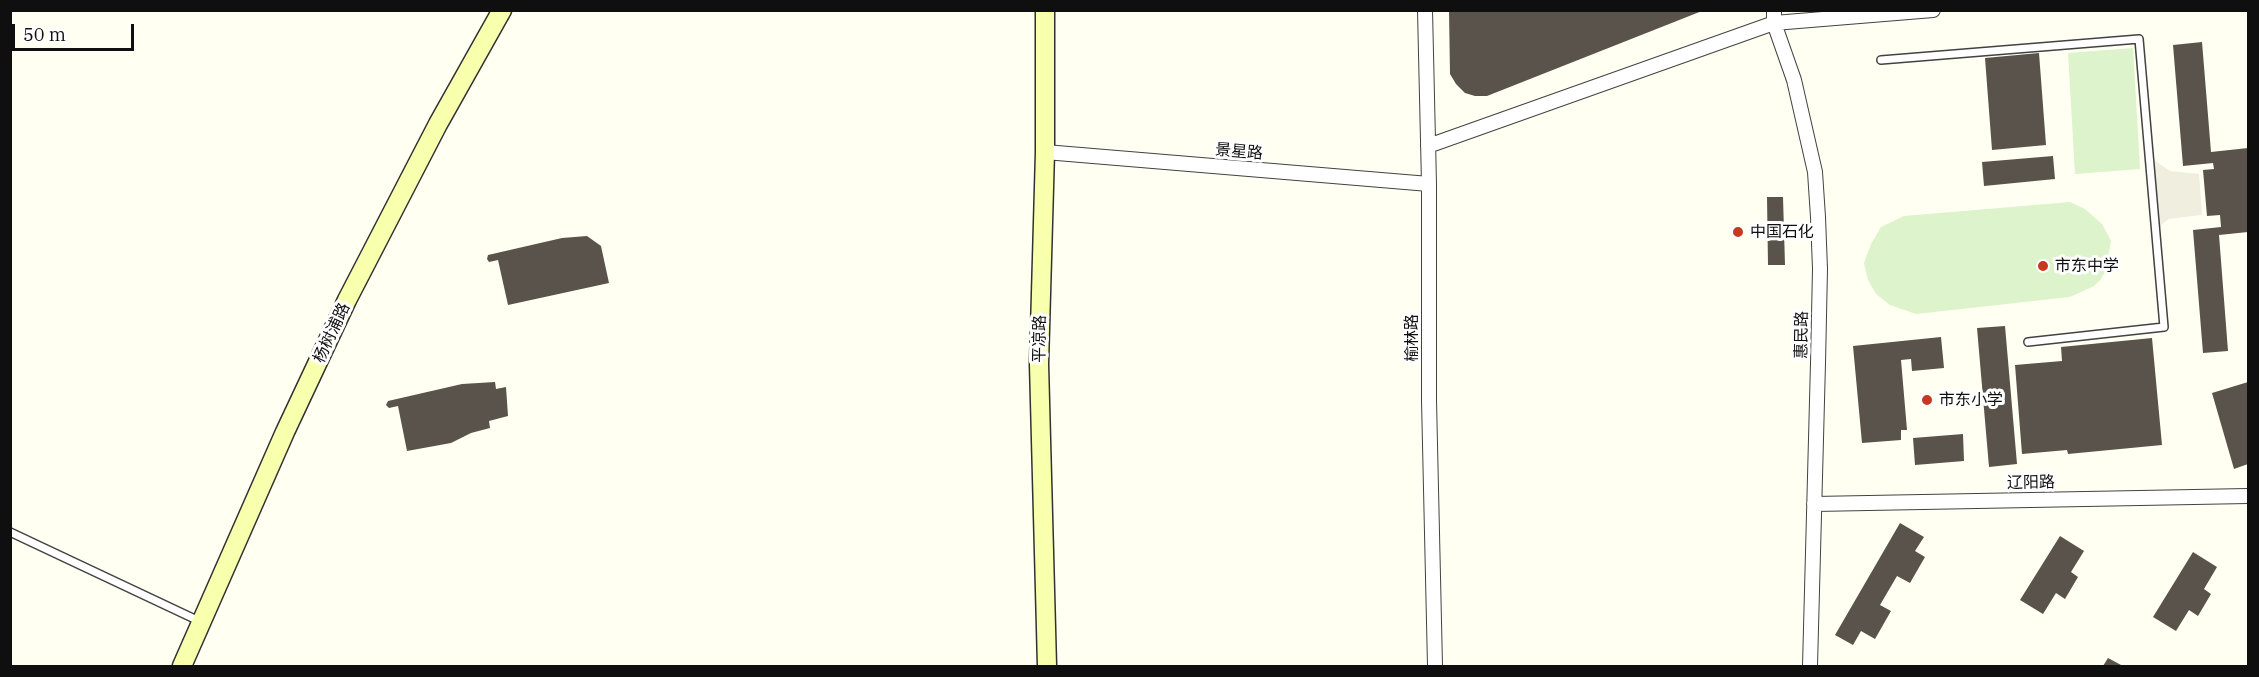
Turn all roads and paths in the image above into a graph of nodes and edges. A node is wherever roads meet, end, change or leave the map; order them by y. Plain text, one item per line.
1 (502, 10) edge
2 (1045, 10) edge
3 (1425, 10) edge
4 (1933, 10) edge
5 (1774, 17) edge
6 (1881, 60) dead end
7 (1428, 146) junction
8 (1045, 152) junction
9 (1429, 184) junction
10 (2028, 342) dead end
11 (2248, 496) edge
12 (1814, 504) junction
13 (10, 532) edge
14 (201, 622) junction
15 (182, 666) edge
16 (1047, 666) edge
17 (1435, 666) edge
18 (1810, 666) edge

1 - 14 main road, 杨树浦路
2 - 8 main road, 平凉路
3 - 7 street, 榆林路
4 - 5 street
5 - 7 street
5 - 12 street, 惠民路
6 - 10 lane
7 - 9 street, 榆林路
8 - 9 street, 景星路
8 - 16 main road, 平凉路
9 - 17 street, 榆林路
11 - 12 street, 辽阳路
12 - 18 street, 惠民路
13 - 14 lane
14 - 15 main road, 杨树浦路

